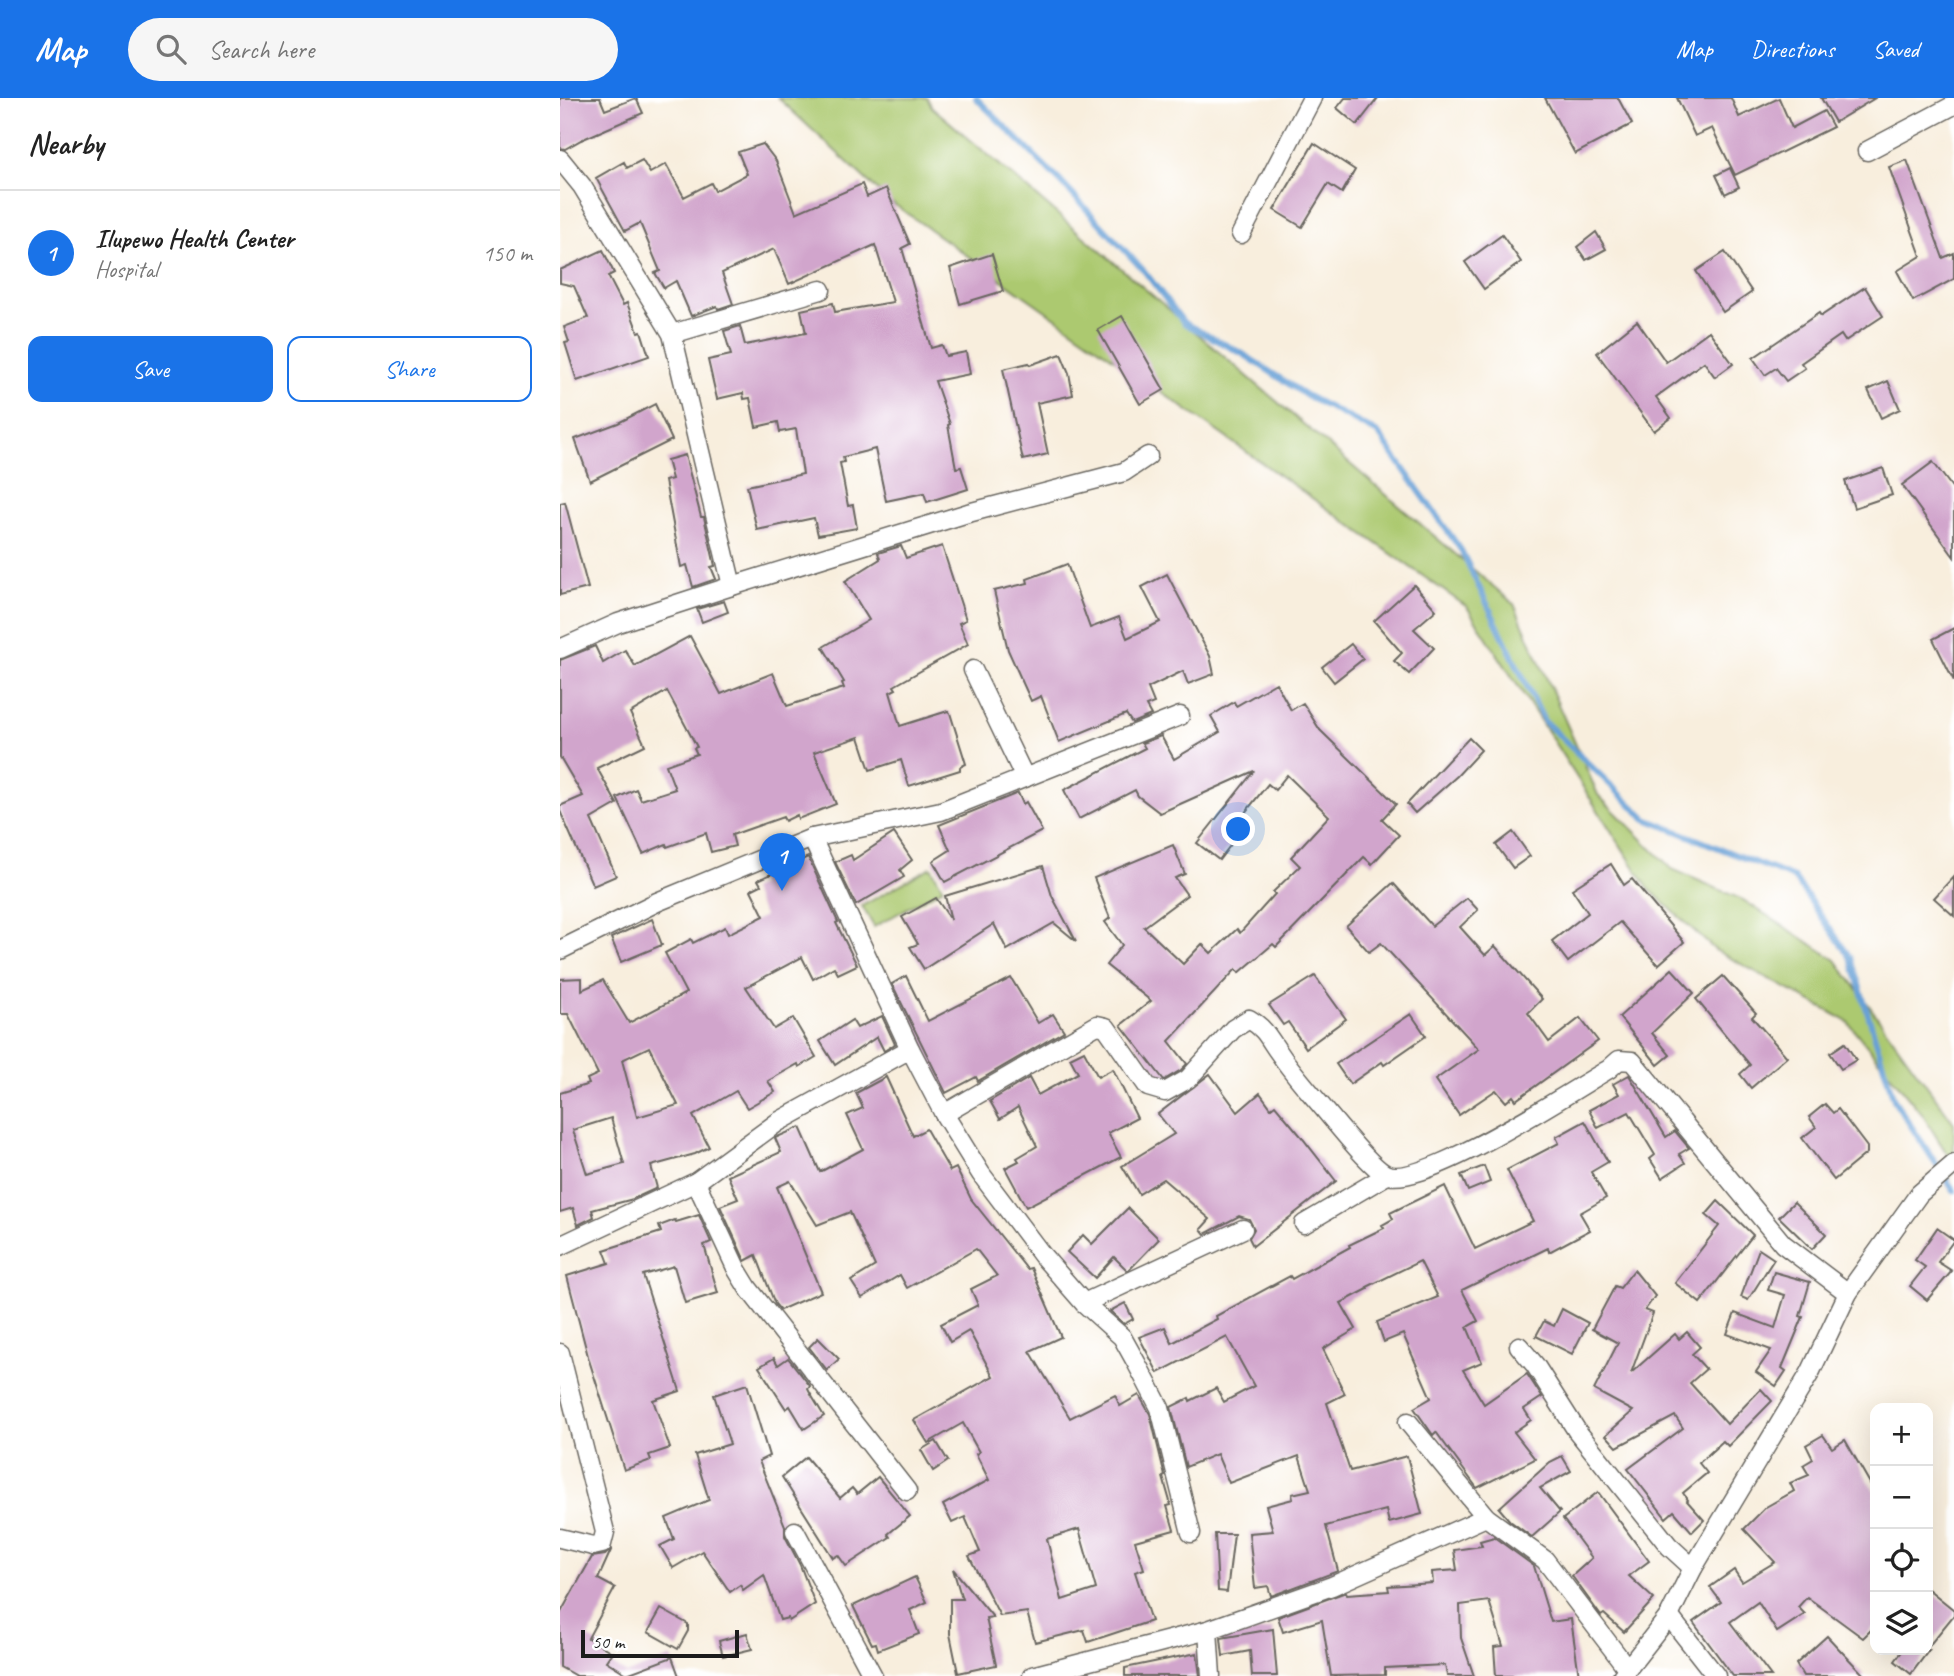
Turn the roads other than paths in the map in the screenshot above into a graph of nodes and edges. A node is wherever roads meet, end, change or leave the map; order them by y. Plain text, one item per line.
1 (1312, 98) edge
2 (1954, 105) edge
3 (1867, 151) dead end
4 (560, 159) edge
5 (1241, 234) dead end
6 (821, 290) dead end
7 (672, 334) junction
8 (1148, 456) dead end
9 (732, 586) junction
10 (560, 649) edge
11 (973, 670) dead end
12 (1180, 716) dead end
13 (1025, 778) junction
14 (812, 838) junction
15 (560, 950) edge
16 (910, 1049) junction
17 (944, 1114) junction
18 (1954, 1164) edge
19 (1387, 1175) junction
20 (696, 1182) junction
21 (1304, 1224) dead end
22 (1243, 1229) dead end
23 (560, 1246) edge
24 (1848, 1293) junction
25 (1084, 1303) junction
26 (1519, 1346) dead end
27 (560, 1353) edge
28 (1408, 1422) dead end
29 (907, 1491) dead end
30 (1486, 1517) junction
31 (795, 1531) dead end
32 (1191, 1533) dead end
33 (560, 1538) edge
34 (1693, 1568) junction
35 (1669, 1616) junction
36 (1208, 1630) junction
37 (1624, 1672) edge
38 (873, 1676) edge
39 (1031, 1676) edge
40 (1211, 1676) edge
41 (1716, 1676) edge

1 - 5 street
2 - 3 street
4 - 7 street
6 - 7 street
7 - 9 street
8 - 9 street
9 - 10 street
11 - 13 street
12 - 13 street
13 - 14 street
14 - 15 street
14 - 16 street
16 - 17 street
16 - 20 street
17 - 19 street
17 - 25 street
18 - 24 street
19 - 21 street
19 - 24 street
20 - 23 street
20 - 29 street
22 - 25 street
24 - 34 street
25 - 32 street
26 - 34 street
27 - 33 street
28 - 30 street
30 - 36 street
30 - 37 street
31 - 38 street
34 - 35 street
35 - 37 street
35 - 41 street
36 - 39 street
36 - 40 street

